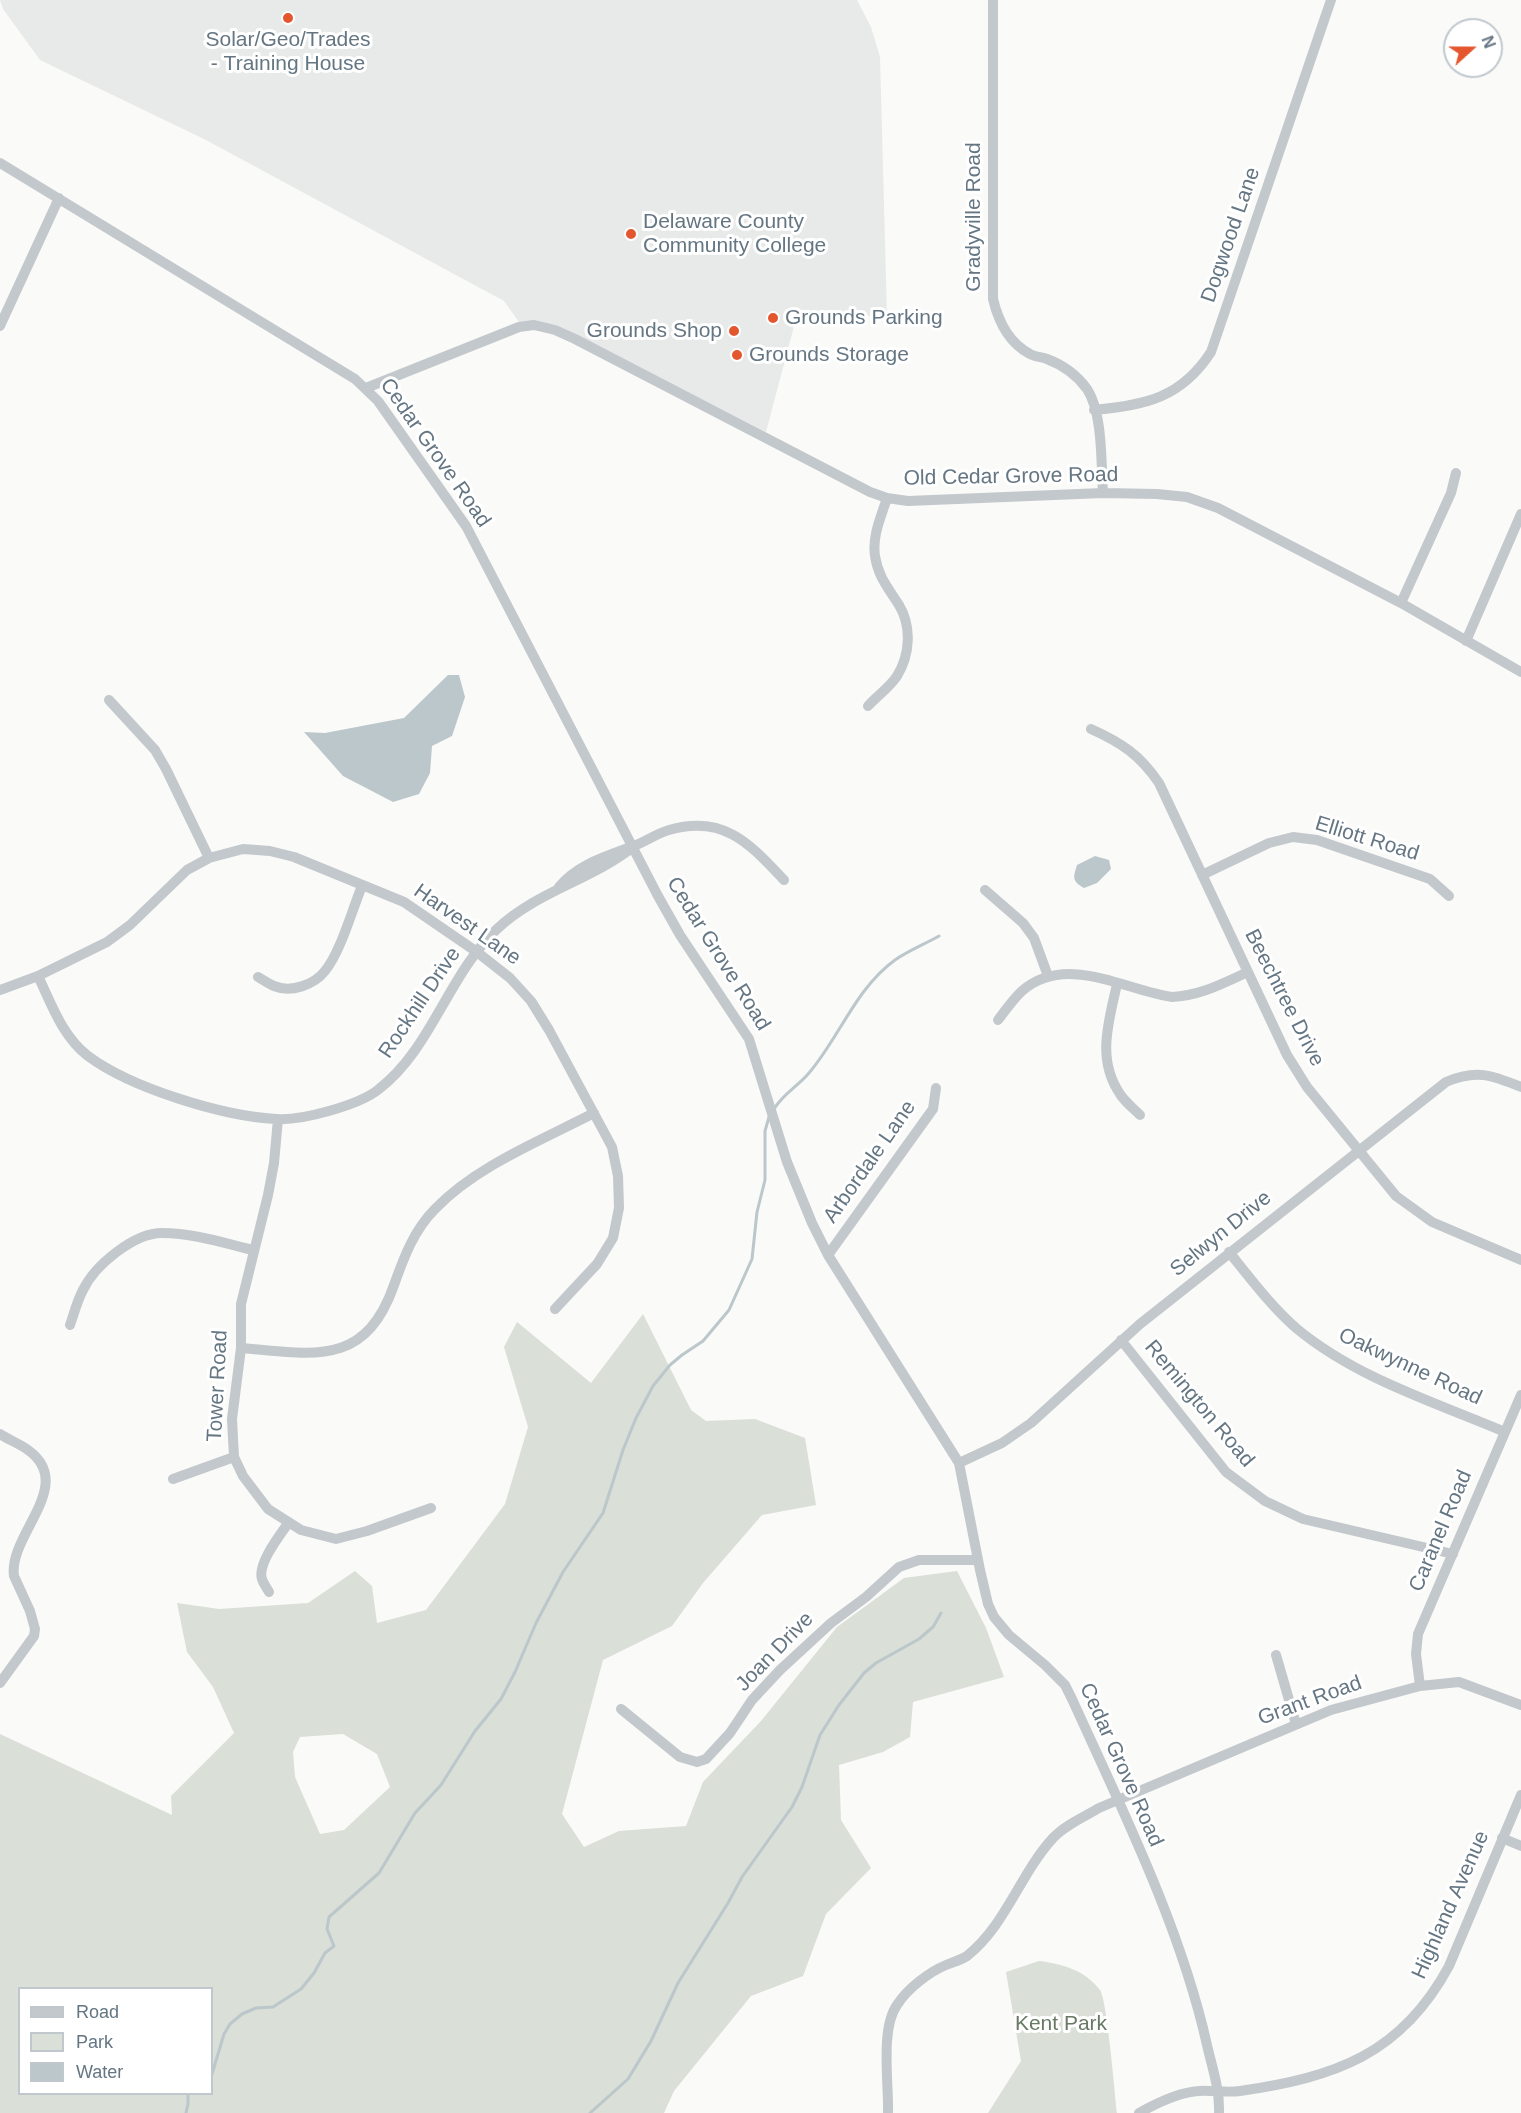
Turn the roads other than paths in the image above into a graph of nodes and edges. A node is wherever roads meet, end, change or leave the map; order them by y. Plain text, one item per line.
1 (993, 0) edge
2 (1330, 0) edge
3 (0, 163) edge
4 (59, 198) junction
5 (0, 326) edge
6 (366, 388) junction
7 (1094, 410) junction
8 (1456, 473) dead end
9 (1103, 493) junction
10 (887, 498) junction
11 (1521, 514) edge
12 (1401, 603) junction
13 (1466, 641) junction
14 (1521, 672) edge
15 (109, 700) dead end
16 (868, 706) dead end
17 (1091, 729) dead end
18 (633, 847) junction
19 (209, 858) junction
20 (1202, 875) junction
21 (784, 880) dead end
22 (362, 886) junction
23 (985, 890) dead end
24 (1449, 896) dead end
25 (477, 952) junction
26 (1248, 972) junction
27 (38, 976) junction
28 (1048, 976) junction
29 (258, 977) dead end
30 (1118, 984) junction
31 (0, 990) edge
32 (998, 1020) dead end
33 (1521, 1087) edge
34 (936, 1088) dead end
35 (594, 1113) junction
36 (1140, 1114) dead end
37 (278, 1119) junction
38 (1358, 1149) junction
39 (253, 1250) junction
40 (1229, 1252) junction
41 (828, 1255) junction
42 (1521, 1260) edge
43 (555, 1309) dead end
44 (70, 1325) dead end
45 (1120, 1340) junction
46 (241, 1348) junction
47 (1521, 1395) edge
48 (1505, 1432) junction
49 (0, 1434) edge
50 (234, 1457) junction
51 (959, 1463) junction
52 (173, 1479) dead end
53 (431, 1508) dead end
54 (289, 1522) junction
55 (1453, 1554) junction
56 (977, 1560) junction
57 (269, 1592) dead end
58 (1276, 1655) dead end
59 (0, 1683) edge
60 (1420, 1686) junction
61 (1521, 1705) edge
62 (621, 1709) dead end
63 (1296, 1724) junction
64 (1521, 1795) edge
65 (1118, 1801) junction
66 (1503, 1838) junction
67 (1521, 1846) edge
68 (1218, 2091) junction
69 (888, 2113) edge
70 (1139, 2113) edge
71 (1219, 2113) edge

1 - 7 street, Gradyville Road
2 - 7 street, Dogwood Lane
3 - 4 street, Cedar Grove Road
4 - 5 street
4 - 6 street, Cedar Grove Road
6 - 10 street, Old Cedar Grove Road
6 - 18 street, Cedar Grove Road
7 - 9 street, Gradyville Road
8 - 12 street
9 - 10 street, Old Cedar Grove Road
9 - 12 street, Old Cedar Grove Road
10 - 16 street
11 - 13 street
12 - 13 street, Old Cedar Grove Road
13 - 14 street, Old Cedar Grove Road
15 - 19 street
17 - 20 street, Beechtree Drive
18 - 21 street, Rockhill Drive
18 - 25 street, Rockhill Drive
18 - 41 street, Cedar Grove Road
19 - 22 street, Harvest Lane
19 - 27 street, Harvest Lane
20 - 24 street, Elliott Road
20 - 26 street, Beechtree Drive
22 - 25 street, Harvest Lane
22 - 29 street
23 - 28 street
25 - 35 street, Harvest Lane
25 - 37 street, Rockhill Drive
26 - 30 street
26 - 38 street, Beechtree Drive
27 - 31 street, Harvest Lane
27 - 37 street, Rockhill Drive
28 - 30 street
28 - 32 street
30 - 36 street
33 - 38 street, Selwyn Drive
34 - 41 street, Arbordale Lane
35 - 43 street, Harvest Lane
35 - 46 street
37 - 39 street, Tower Road
38 - 40 street, Selwyn Drive
38 - 42 street, Beechtree Drive
39 - 44 street
39 - 46 street, Tower Road
40 - 45 street, Selwyn Drive
40 - 48 street, Oakwynne Road
41 - 51 street, Cedar Grove Road
45 - 51 street, Selwyn Drive
45 - 55 street, Remington Road
46 - 50 street, Tower Road
47 - 48 street, Caranel Road
48 - 55 street, Caranel Road
49 - 59 street
50 - 52 street
50 - 54 street, Tower Road
51 - 56 street, Cedar Grove Road
53 - 54 street, Tower Road
54 - 57 street
55 - 60 street, Caranel Road
56 - 62 street, Joan Drive
56 - 65 street, Cedar Grove Road
58 - 63 street
60 - 61 street, Grant Road
60 - 63 street, Grant Road
63 - 65 street, Grant Road
64 - 66 street, Highland Avenue
65 - 68 street, Cedar Grove Road
65 - 69 street, Grant Road
66 - 67 street
66 - 68 street, Highland Avenue
68 - 70 street, Highland Avenue
68 - 71 street, Cedar Grove Road

